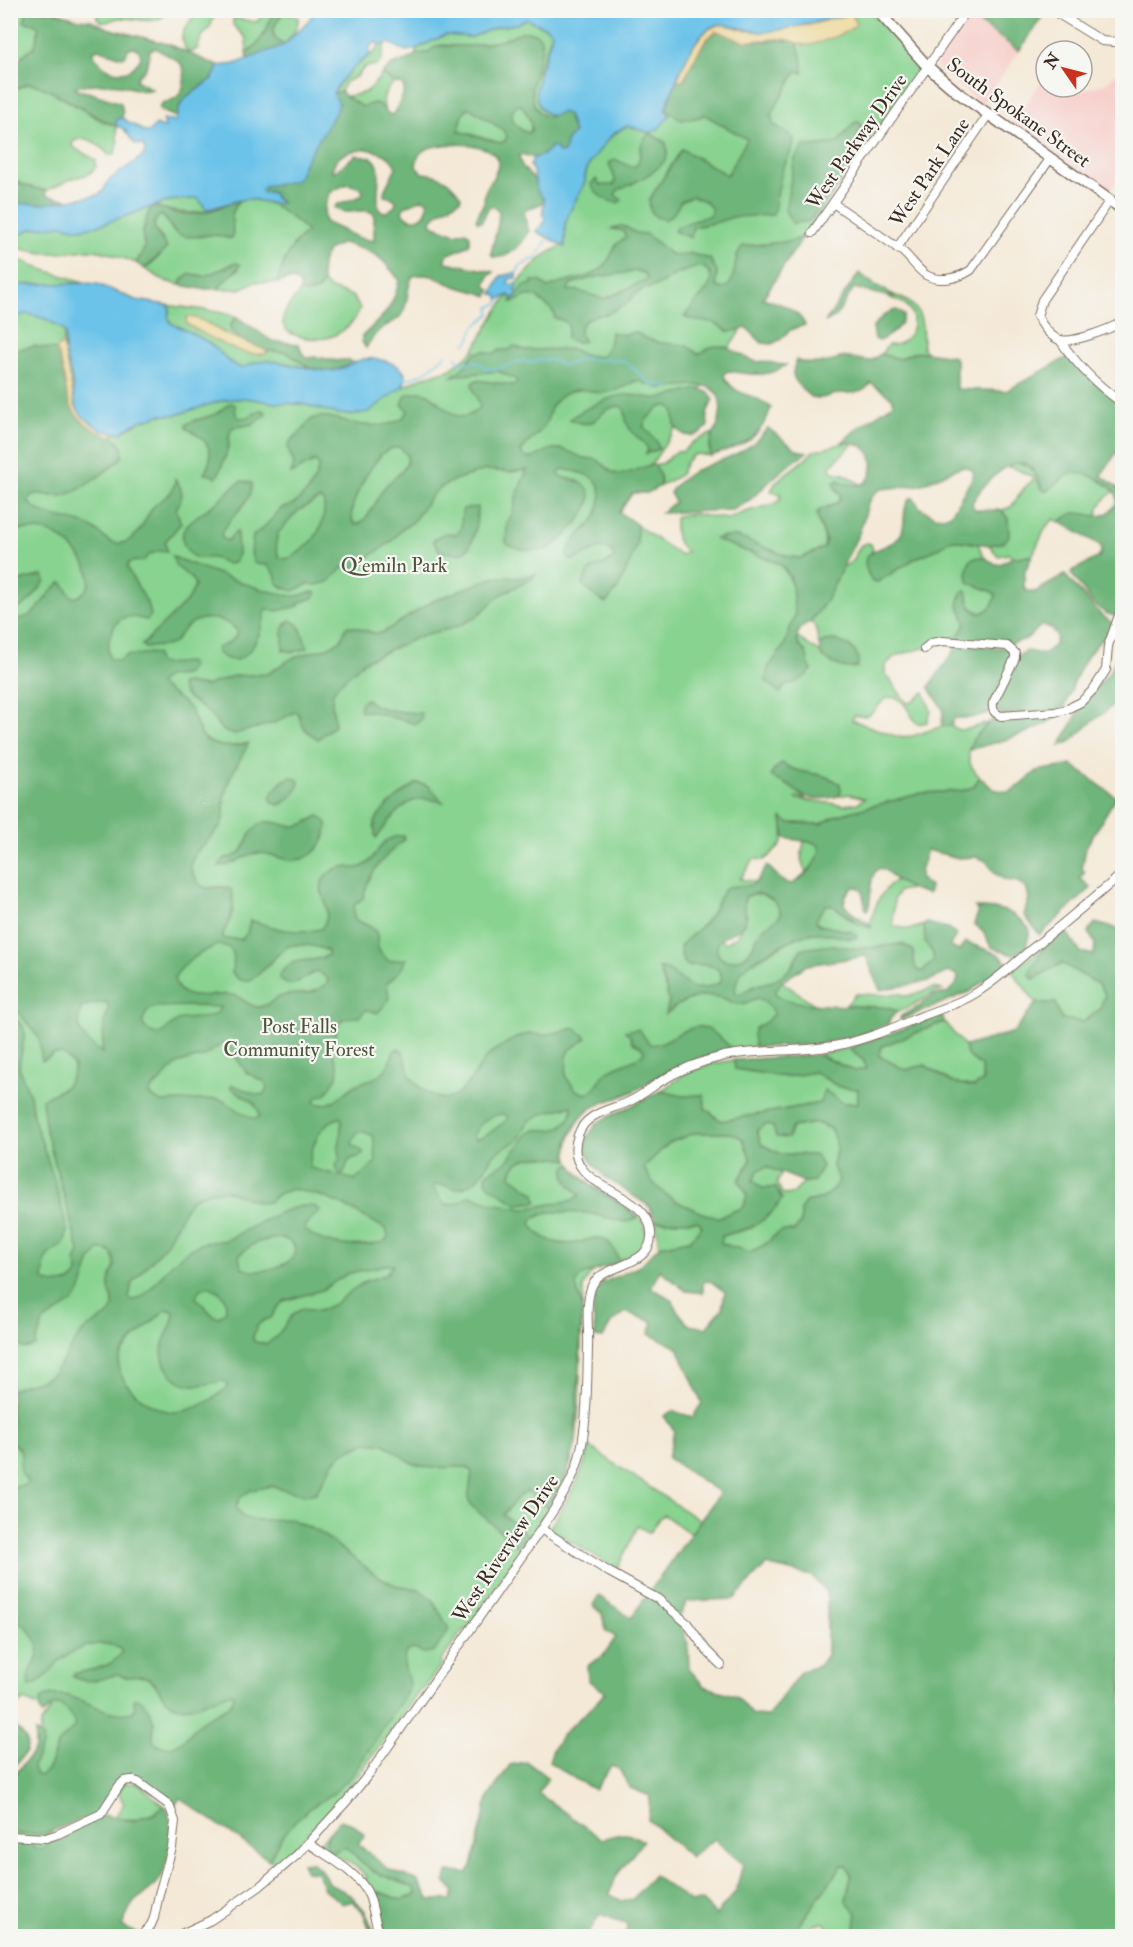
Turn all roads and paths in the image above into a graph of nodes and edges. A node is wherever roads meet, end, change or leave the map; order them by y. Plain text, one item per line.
1 (877, 10) edge
2 (967, 10) edge
3 (1052, 10) edge
4 (1122, 38) edge
5 (928, 67) junction
6 (988, 115) junction
7 (1050, 159) junction
8 (1110, 200) junction
9 (832, 203) junction
10 (1122, 209) edge
11 (812, 233) dead end
12 (897, 248) junction
13 (1122, 322) edge
14 (1060, 340) junction
15 (1122, 403) edge
16 (1122, 607) edge
17 (924, 649) dead end
18 (1122, 874) edge
19 (541, 1529) junction
20 (721, 1665) dead end
21 (10, 1836) edge
22 (308, 1843) junction
23 (141, 1936) edge
24 (177, 1936) edge
25 (381, 1936) edge

1 - 5 main road, South Spokane Street
2 - 5 street, West Parkway Drive
3 - 4 street
5 - 6 main road, South Spokane Street
5 - 9 street, West Parkway Drive
6 - 7 main road, South Spokane Street
6 - 12 street, West Park Lane
7 - 8 main road, South Spokane Street
7 - 12 street
8 - 10 main road, South Spokane Street
8 - 14 street
9 - 11 street, West Parkway Drive
9 - 12 street
13 - 14 street
14 - 15 street
16 - 17 street
18 - 19 street, West Riverview Drive
19 - 20 street
19 - 22 street, West Riverview Drive
21 - 23 street
22 - 24 street, West Riverview Drive
22 - 25 street

